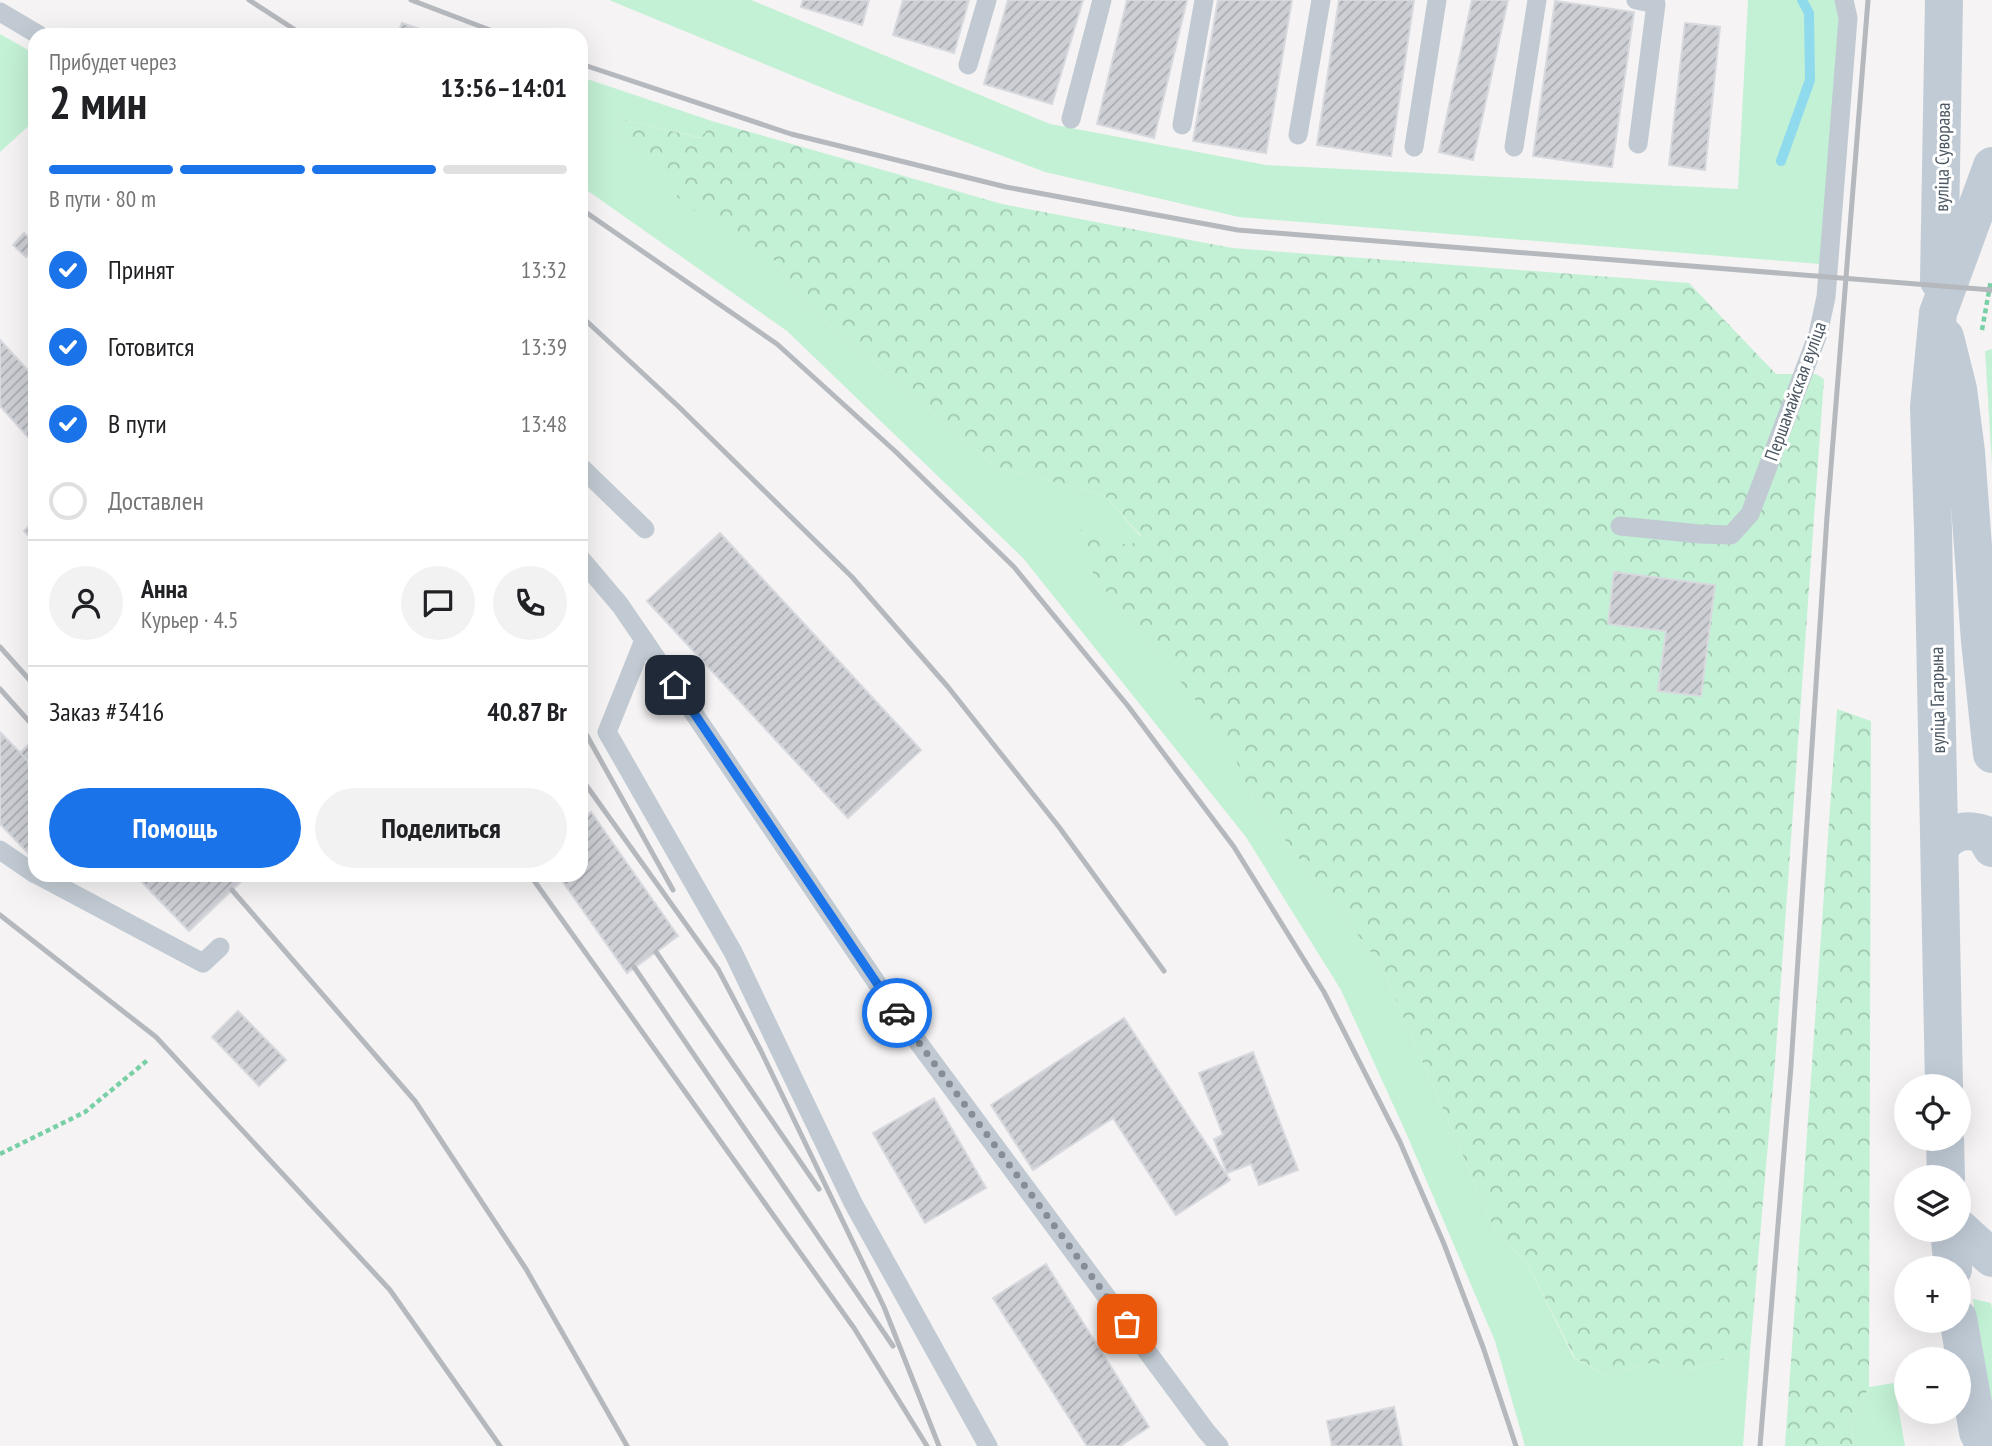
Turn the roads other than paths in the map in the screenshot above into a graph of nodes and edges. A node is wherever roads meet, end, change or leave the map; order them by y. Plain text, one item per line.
1 (988, 0) edge
2 (1102, 0) edge
3 (1204, 0) edge
4 (1321, 0) edge
5 (1437, 0) edge
6 (1537, 0) edge
7 (1636, 0) edge
8 (1844, 0) edge
9 (1944, 0) edge
10 (0, 12) edge
11 (28, 29) edge
12 (968, 65) dead end
13 (1072, 119) dead end
14 (1182, 125) dead end
15 (1298, 135) dead end
16 (1637, 144) dead end
17 (1414, 146) dead end
18 (1514, 147) dead end
19 (1992, 166) edge
20 (1938, 313) junction
21 (588, 474) edge
22 (1620, 526) dead end
23 (1960, 526) edge
24 (645, 529) dead end
25 (588, 567) edge
26 (644, 640) junction
27 (1992, 754) edge
28 (1940, 847) junction
29 (1992, 848) edge
30 (0, 850) edge
31 (28, 869) edge
32 (51, 882) edge
33 (220, 947) dead end
34 (1944, 1074) edge
35 (1971, 1239) edge
36 (1992, 1258) edge
37 (1960, 1333) edge
38 (988, 1446) edge
39 (1219, 1446) edge
40 (1985, 1446) edge

1 - 12 lane
2 - 13 lane
3 - 14 lane
4 - 15 lane
5 - 17 lane
6 - 18 lane
7 - 16 lane
8 - 22 lane, Першамайская вуліца
9 - 20 main road, вуліца Суворава
10 - 11 lane
19 - 20 main road
20 - 23 main road, вуліца Гагарына
21 - 24 lane
23 - 27 main road, вуліца Гагарына
23 - 28 main road, вуліца Гагарына
25 - 26 lane
26 - 38 lane
26 - 39 lane
28 - 29 main road
28 - 34 main road, вуліца Гагарына
30 - 31 lane
32 - 33 lane
35 - 36 main road
37 - 40 main road

